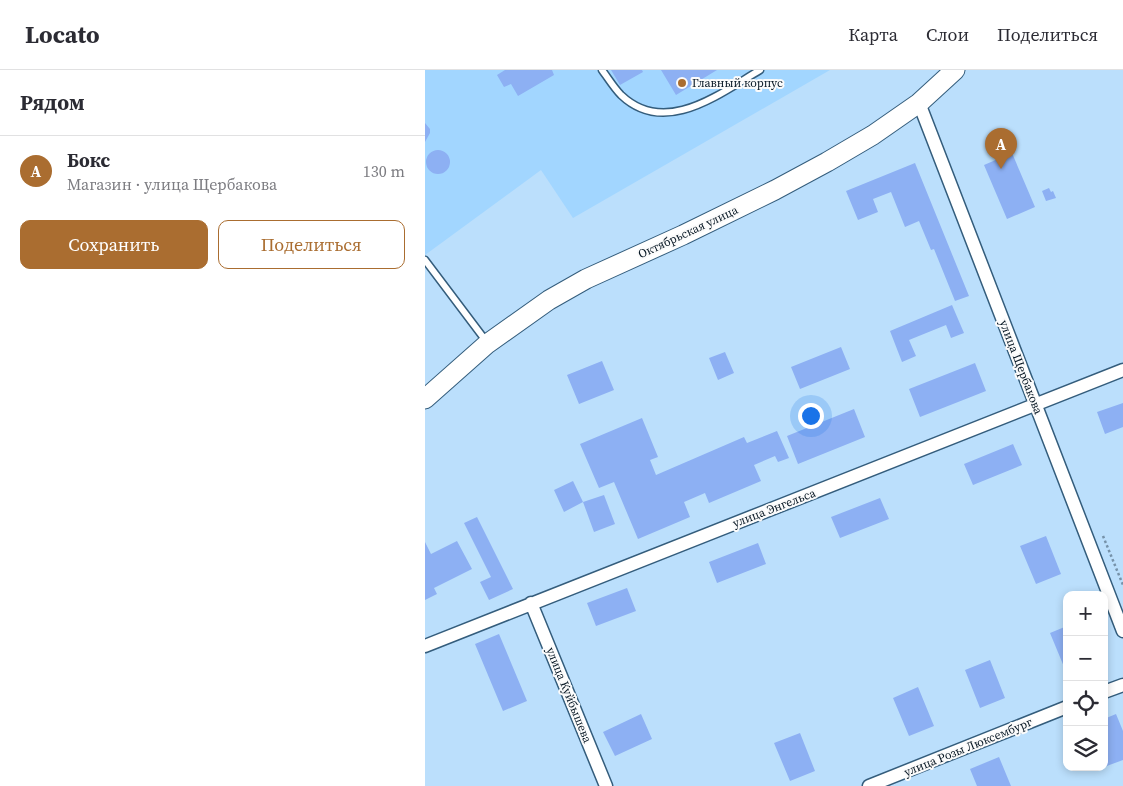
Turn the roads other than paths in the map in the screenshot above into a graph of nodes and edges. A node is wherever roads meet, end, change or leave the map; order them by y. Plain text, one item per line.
1 (603, 70) edge
2 (759, 70) edge
3 (955, 70) edge
4 (919, 103) junction
5 (425, 260) edge
6 (487, 344) junction
7 (1123, 370) edge
8 (425, 400) edge
9 (1036, 406) junction
10 (531, 603) junction
11 (1123, 631) edge
12 (425, 646) edge
13 (1123, 685) edge
14 (1108, 691) edge
15 (1063, 709) edge
16 (606, 786) edge
17 (869, 786) edge

1 - 2 lane
3 - 4 main road, Октябрьская улица
4 - 6 main road, Октябрьская улица
4 - 9 street, улица Щербакова
5 - 6 lane
6 - 8 main road, Октябрьская улица
7 - 9 street, улица Энгельса
9 - 10 street, улица Энгельса
9 - 11 street, улица Щербакова
10 - 12 street, улица Энгельса
10 - 16 street, улица Куйбышева
13 - 14 street
15 - 17 street, улица Розы Люксембург

